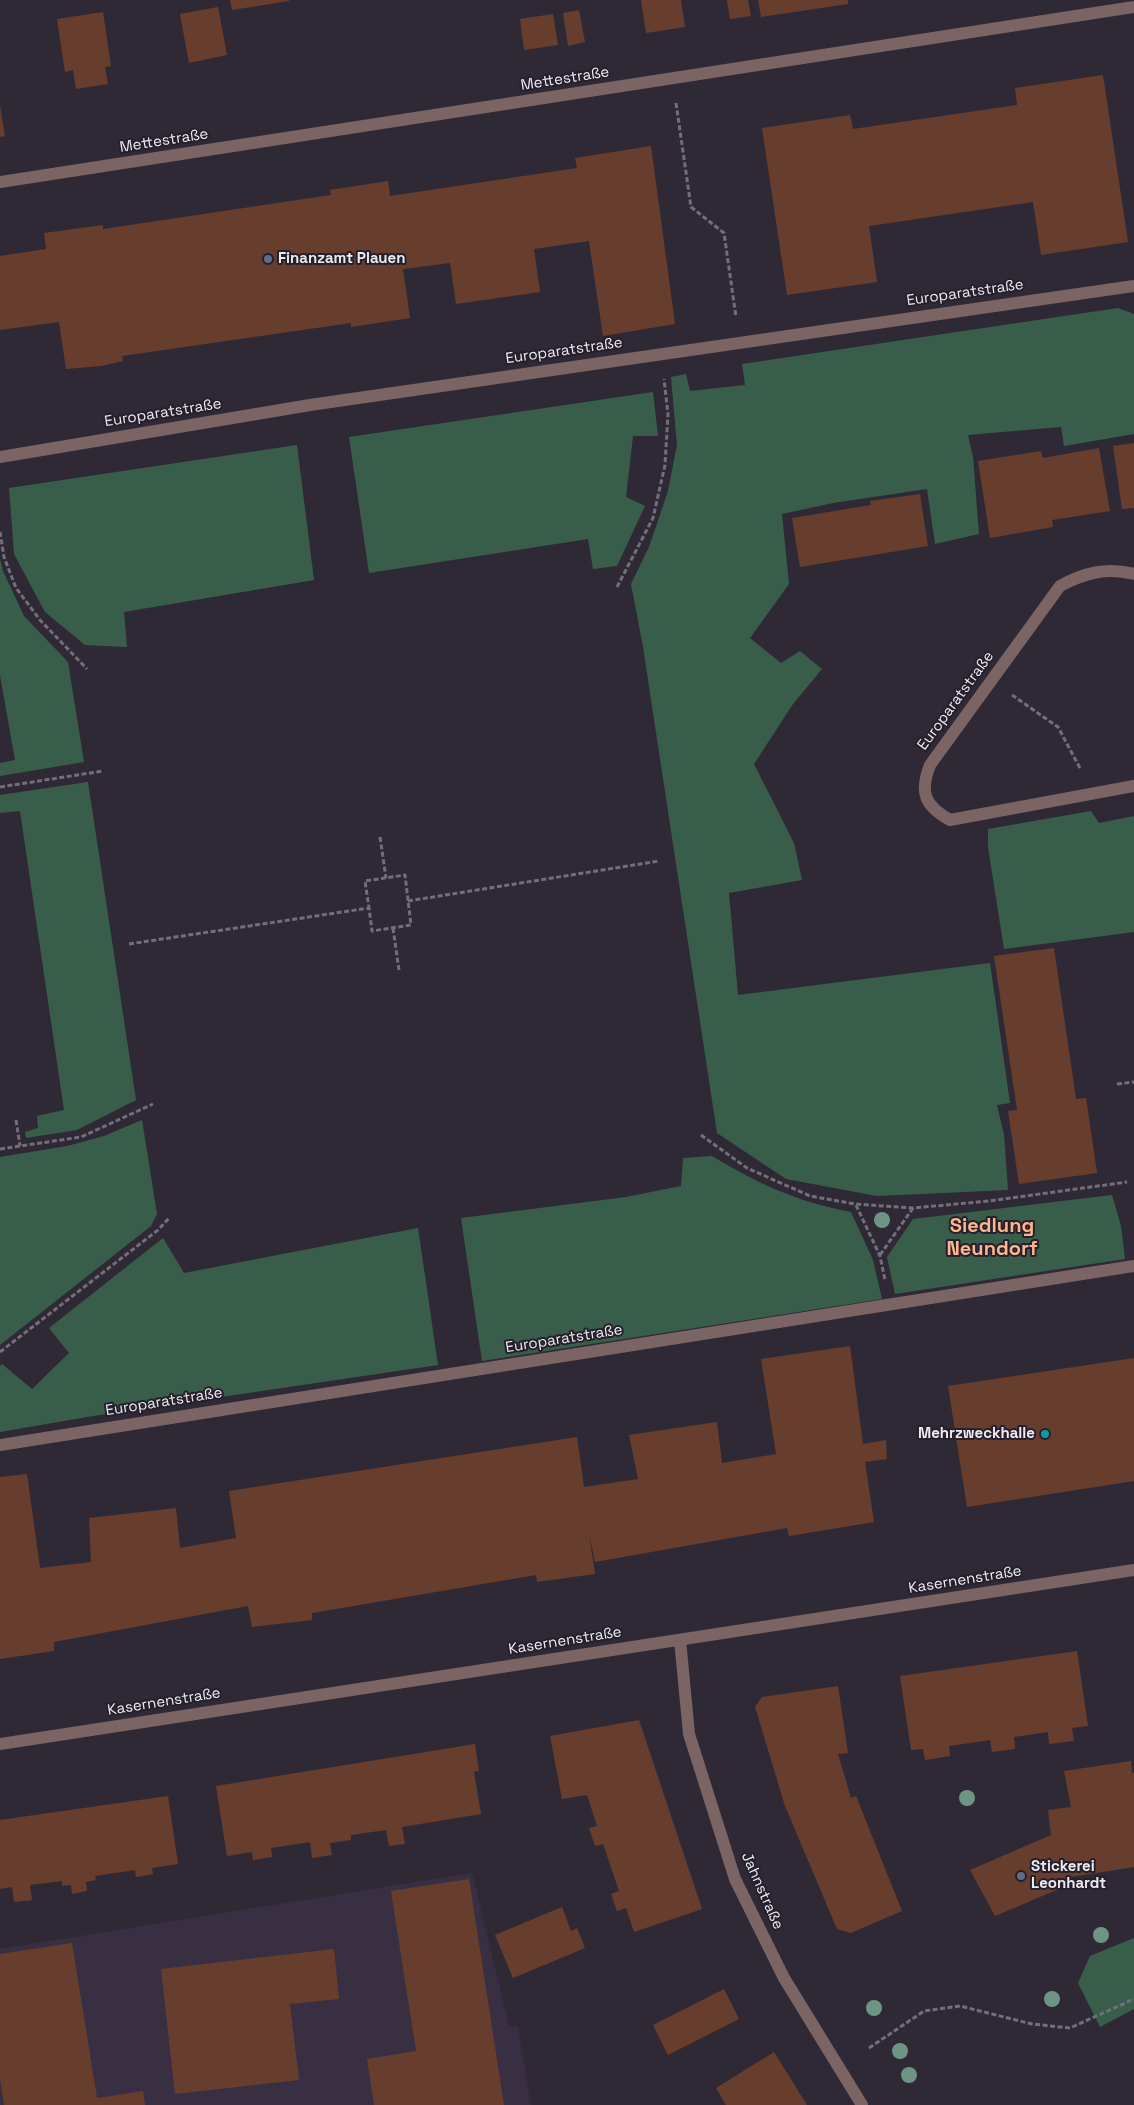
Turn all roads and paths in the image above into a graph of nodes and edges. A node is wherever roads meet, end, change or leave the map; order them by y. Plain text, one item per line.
1 (1134, 7) edge
2 (672, 79) junction
3 (0, 182) edge
4 (1134, 286) edge
5 (736, 320) dead end
6 (660, 354) junction
7 (0, 457) edge
8 (0, 532) edge
9 (1134, 574) edge
10 (617, 588) dead end
11 (87, 669) dead end
12 (992, 680) junction
13 (102, 771) dead end
14 (1134, 786) edge
15 (0, 787) edge
16 (1093, 793) junction
17 (380, 837) dead end
18 (659, 861) dead end
19 (386, 878) junction
20 (408, 901) junction
21 (369, 908) junction
22 (393, 928) junction
23 (129, 944) dead end
24 (399, 970) dead end
25 (1134, 1082) edge
26 (1117, 1084) dead end
27 (153, 1104) dead end
28 (16, 1120) dead end
29 (701, 1136) dead end
30 (20, 1146) junction
31 (0, 1149) edge
32 (1127, 1182) dead end
33 (855, 1204) junction
34 (912, 1208) junction
35 (170, 1217) dead end
36 (880, 1256) junction
37 (1134, 1266) edge
38 (889, 1305) junction
39 (0, 1352) edge
40 (0, 1445) edge
41 (1134, 1570) edge
42 (680, 1640) junction
43 (0, 1744) edge
44 (1134, 1998) edge
45 (869, 2048) dead end
46 (862, 2105) edge

1 - 2 street, Mettestraße
2 - 3 street, Mettestraße
2 - 5 path
4 - 6 street, Europaratstraße
6 - 7 street, Europaratstraße
6 - 10 path
8 - 11 path
9 - 12 street, Europaratstraße
12 - 16 path
12 - 16 street, Europaratstraße
13 - 15 path
14 - 16 street, Europaratstraße
17 - 19 path
18 - 20 path
19 - 20 path
19 - 21 path
20 - 22 path
21 - 22 path
21 - 23 path
22 - 24 path
25 - 26 path
27 - 30 path
28 - 30 path
29 - 33 path
30 - 31 path
32 - 34 path
33 - 34 path
33 - 36 path
34 - 36 path
35 - 39 path
36 - 38 path
37 - 38 street, Europaratstraße
38 - 40 street, Europaratstraße
41 - 42 street, Kasernenstraße
42 - 43 street, Kasernenstraße
42 - 46 street, Jahnstraße
44 - 45 path

